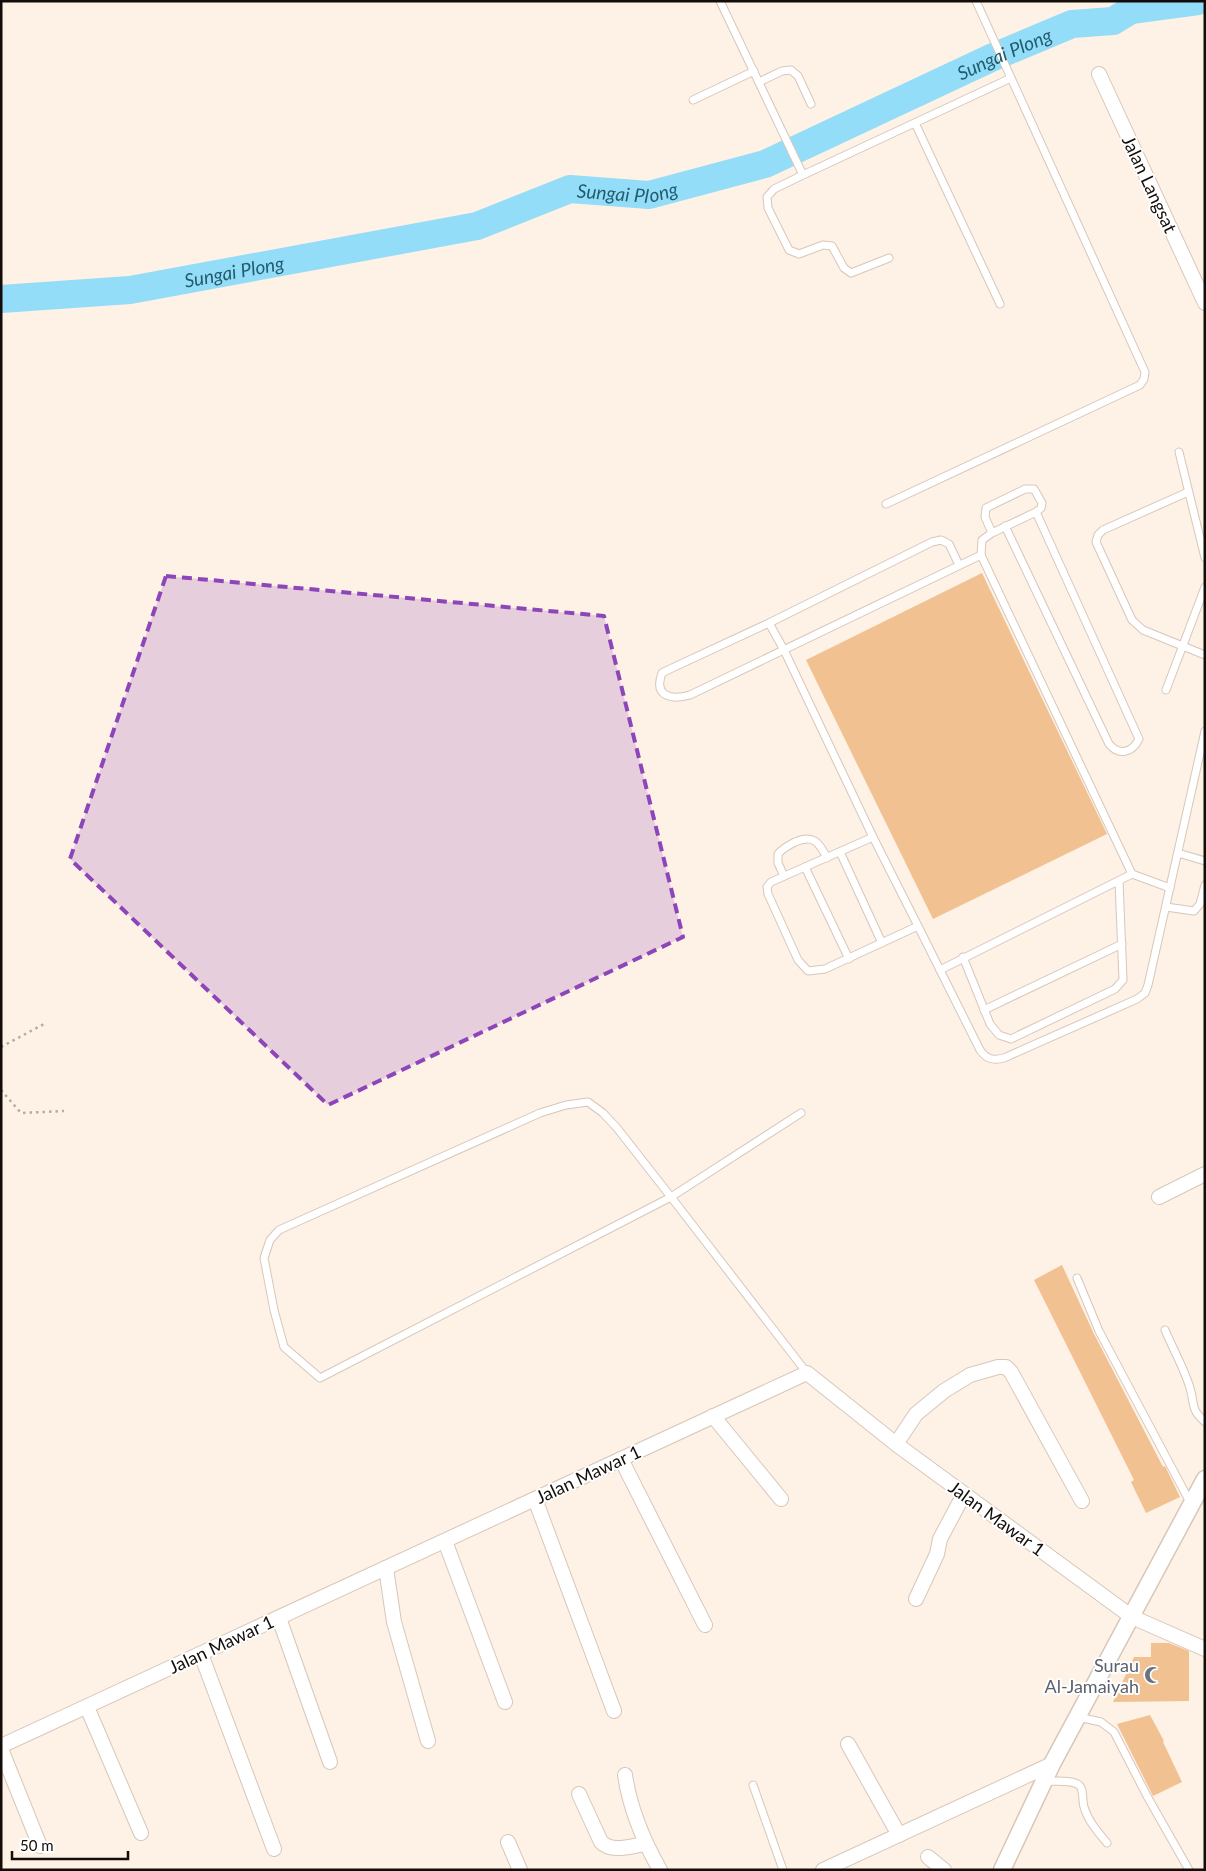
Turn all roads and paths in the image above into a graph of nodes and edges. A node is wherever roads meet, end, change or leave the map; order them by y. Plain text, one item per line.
1 (720, 1) edge
2 (976, 1) edge
3 (754, 71) junction
4 (1099, 74) dead end
5 (1011, 78) junction
6 (759, 82) junction
7 (693, 100) dead end
8 (812, 104) dead end
9 (915, 123) junction
10 (803, 175) junction
11 (889, 258) dead end
12 (1203, 296) edge
13 (1000, 304) dead end
14 (1179, 452) dead end
15 (1188, 492) junction
16 (886, 504) dead end
17 (1036, 512) junction
18 (1005, 526) junction
19 (992, 533) junction
20 (981, 555) junction
21 (1205, 558) edge
22 (960, 566) junction
23 (1205, 588) edge
24 (769, 623) junction
25 (1183, 646) junction
26 (784, 650) junction
27 (1205, 655) edge
28 (1166, 690) dead end
29 (1205, 731) edge
30 (873, 838) junction
31 (840, 852) junction
32 (1178, 853) junction
33 (827, 858) junction
34 (1205, 861) edge
35 (805, 867) junction
36 (1132, 874) junction
37 (784, 876) junction
38 (1119, 881) junction
39 (1205, 885) edge
40 (1170, 888) junction
41 (1166, 907) junction
42 (918, 926) junction
43 (882, 943) junction
44 (1122, 944) junction
45 (963, 957) junction
46 (849, 959) junction
47 (940, 970) junction
48 (984, 1010) junction
49 (44, 1024) dead end
50 (1, 1047) edge
51 (1, 1090) edge
52 (64, 1111) dead end
53 (801, 1113) dead end
54 (1205, 1174) edge
55 (671, 1197) junction
56 (1159, 1197) dead end
57 (1077, 1278) dead end
58 (1165, 1330) dead end
59 (807, 1373) junction
60 (713, 1416) junction
61 (1205, 1422) edge
62 (896, 1444) junction
63 (621, 1459) junction
64 (1205, 1479) edge
65 (964, 1494) junction
66 (535, 1499) junction
67 (781, 1499) dead end
68 (1082, 1501) dead end
69 (1192, 1505) junction
70 (445, 1541) junction
71 (386, 1568) junction
72 (916, 1599) dead end
73 (1132, 1617) junction
74 (279, 1618) junction
75 (705, 1625) dead end
76 (1205, 1649) edge
77 (201, 1654) junction
78 (506, 1702) dead end
79 (86, 1707) junction
80 (614, 1711) dead end
81 (1078, 1717) junction
82 (428, 1741) dead end
83 (848, 1744) dead end
84 (1, 1748) edge
85 (330, 1762) dead end
86 (1052, 1764) junction
87 (626, 1775) dead end
88 (1044, 1782) junction
89 (752, 1785) dead end
90 (578, 1794) dead end
91 (141, 1833) dead end
92 (899, 1835) junction
93 (508, 1842) dead end
94 (1106, 1843) dead end
95 (645, 1844) junction
96 (40, 1846) dead end
97 (274, 1848) dead end
98 (928, 1857) dead end
99 (520, 1870) edge
100 (660, 1870) edge
101 (783, 1870) edge
102 (823, 1870) edge
103 (944, 1870) edge
104 (1002, 1870) edge
105 (1188, 1870) edge

1 - 3 lane
2 - 5 lane
3 - 6 lane
3 - 7 lane
4 - 12 street, Jalan Langsat
5 - 9 lane
5 - 16 lane
6 - 8 lane
6 - 10 lane
9 - 10 lane
9 - 13 lane
10 - 11 lane
14 - 15 lane
15 - 21 lane
15 - 25 lane
17 - 18 lane
17 - 18 lane
17 - 19 lane
18 - 19 lane
19 - 20 lane
20 - 22 lane
20 - 36 lane
22 - 24 lane
22 - 26 lane
23 - 25 lane
24 - 26 lane
24 - 26 lane
25 - 27 lane
25 - 28 lane
26 - 30 lane
29 - 32 lane
30 - 31 lane
30 - 42 lane
31 - 33 lane
31 - 43 lane
32 - 34 lane
32 - 40 lane
33 - 35 lane
33 - 37 lane
35 - 37 lane
35 - 46 lane
36 - 38 lane
36 - 40 lane
37 - 46 lane
38 - 44 lane
38 - 45 lane
39 - 41 lane
40 - 41 lane
41 - 47 lane
42 - 43 lane
42 - 47 lane
43 - 46 lane
44 - 48 lane
44 - 48 lane
45 - 47 lane
45 - 48 lane
49 - 50 path
51 - 52 path
53 - 55 lane
54 - 56 street
55 - 55 lane
55 - 59 lane
57 - 69 lane
58 - 61 lane
59 - 60 street, Jalan Mawar 1
59 - 62 street, Jalan Mawar 1
60 - 63 street, Jalan Mawar 1
60 - 67 street
62 - 65 street, Jalan Mawar 1
62 - 68 street
63 - 66 street, Jalan Mawar 1
63 - 75 street
64 - 69 street
65 - 72 street
65 - 73 street, Jalan Mawar 1
66 - 70 street, Jalan Mawar 1
66 - 80 street
69 - 73 street
70 - 71 street, Jalan Mawar 1
70 - 78 street
71 - 74 street, Jalan Mawar 1
71 - 82 street
73 - 76 street, Jalan Mawar 1
73 - 81 street
74 - 77 street, Jalan Mawar 1
74 - 85 street
77 - 79 street, Jalan Mawar 1
77 - 97 street
79 - 84 street, Jalan Mawar 1
79 - 91 street
81 - 86 street
81 - 105 lane
83 - 92 street
84 - 96 street
86 - 88 street
86 - 92 street
87 - 95 street
88 - 94 lane
88 - 104 street
89 - 101 lane
90 - 95 street
92 - 102 street
93 - 99 street
95 - 100 street
98 - 103 street

